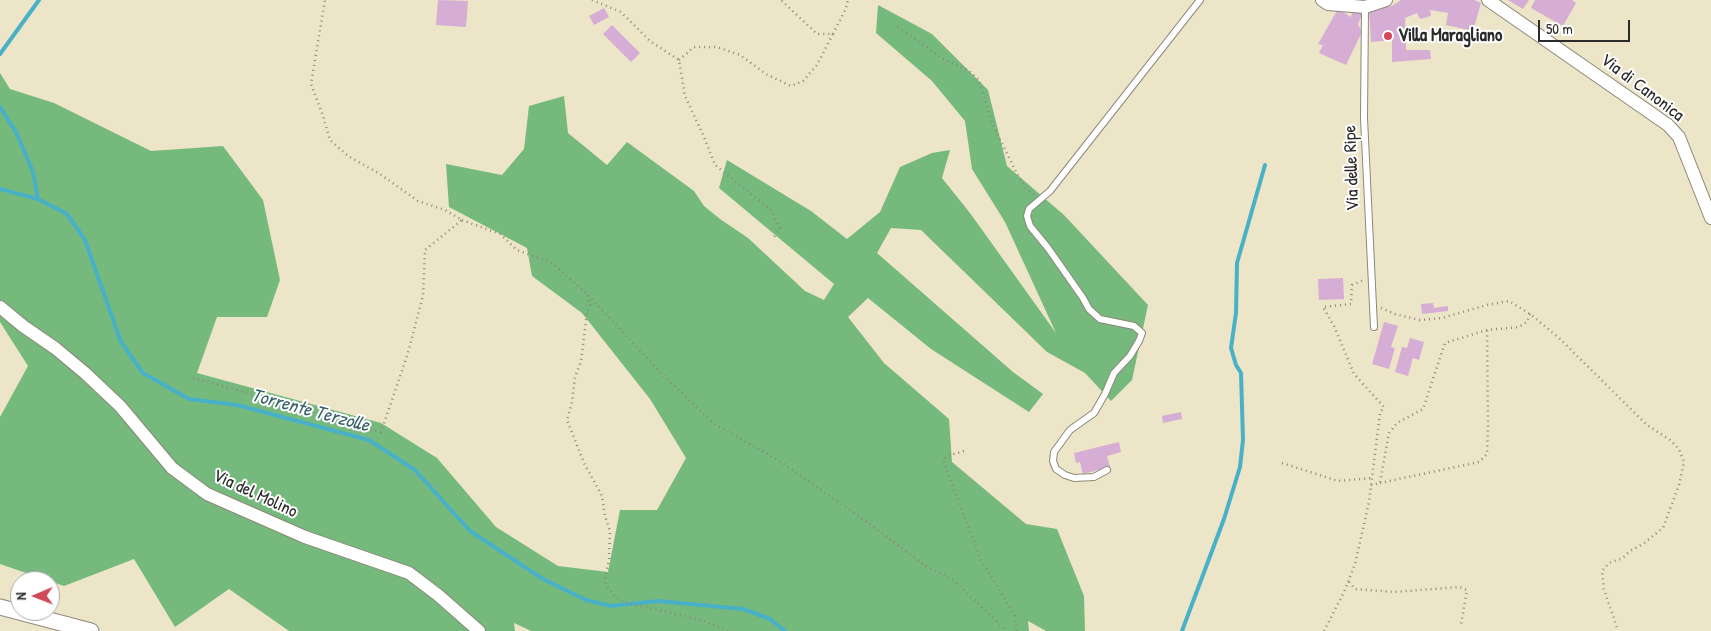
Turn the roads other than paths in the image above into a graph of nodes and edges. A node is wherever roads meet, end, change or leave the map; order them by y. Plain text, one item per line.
1 (1200, 0) edge
2 (1322, 0) edge
3 (1386, 0) edge
4 (1488, 0) edge
5 (1365, 7) junction
6 (1711, 218) edge
7 (0, 307) edge
8 (1374, 327) dead end
9 (1107, 470) dead end
10 (0, 607) edge
11 (91, 631) edge
12 (479, 631) edge

1 - 9 lane
2 - 5 street
3 - 5 street
4 - 6 street, Via di Canonica
5 - 8 lane, Via delle Ripe
7 - 12 street, Via del Molino
10 - 11 street

